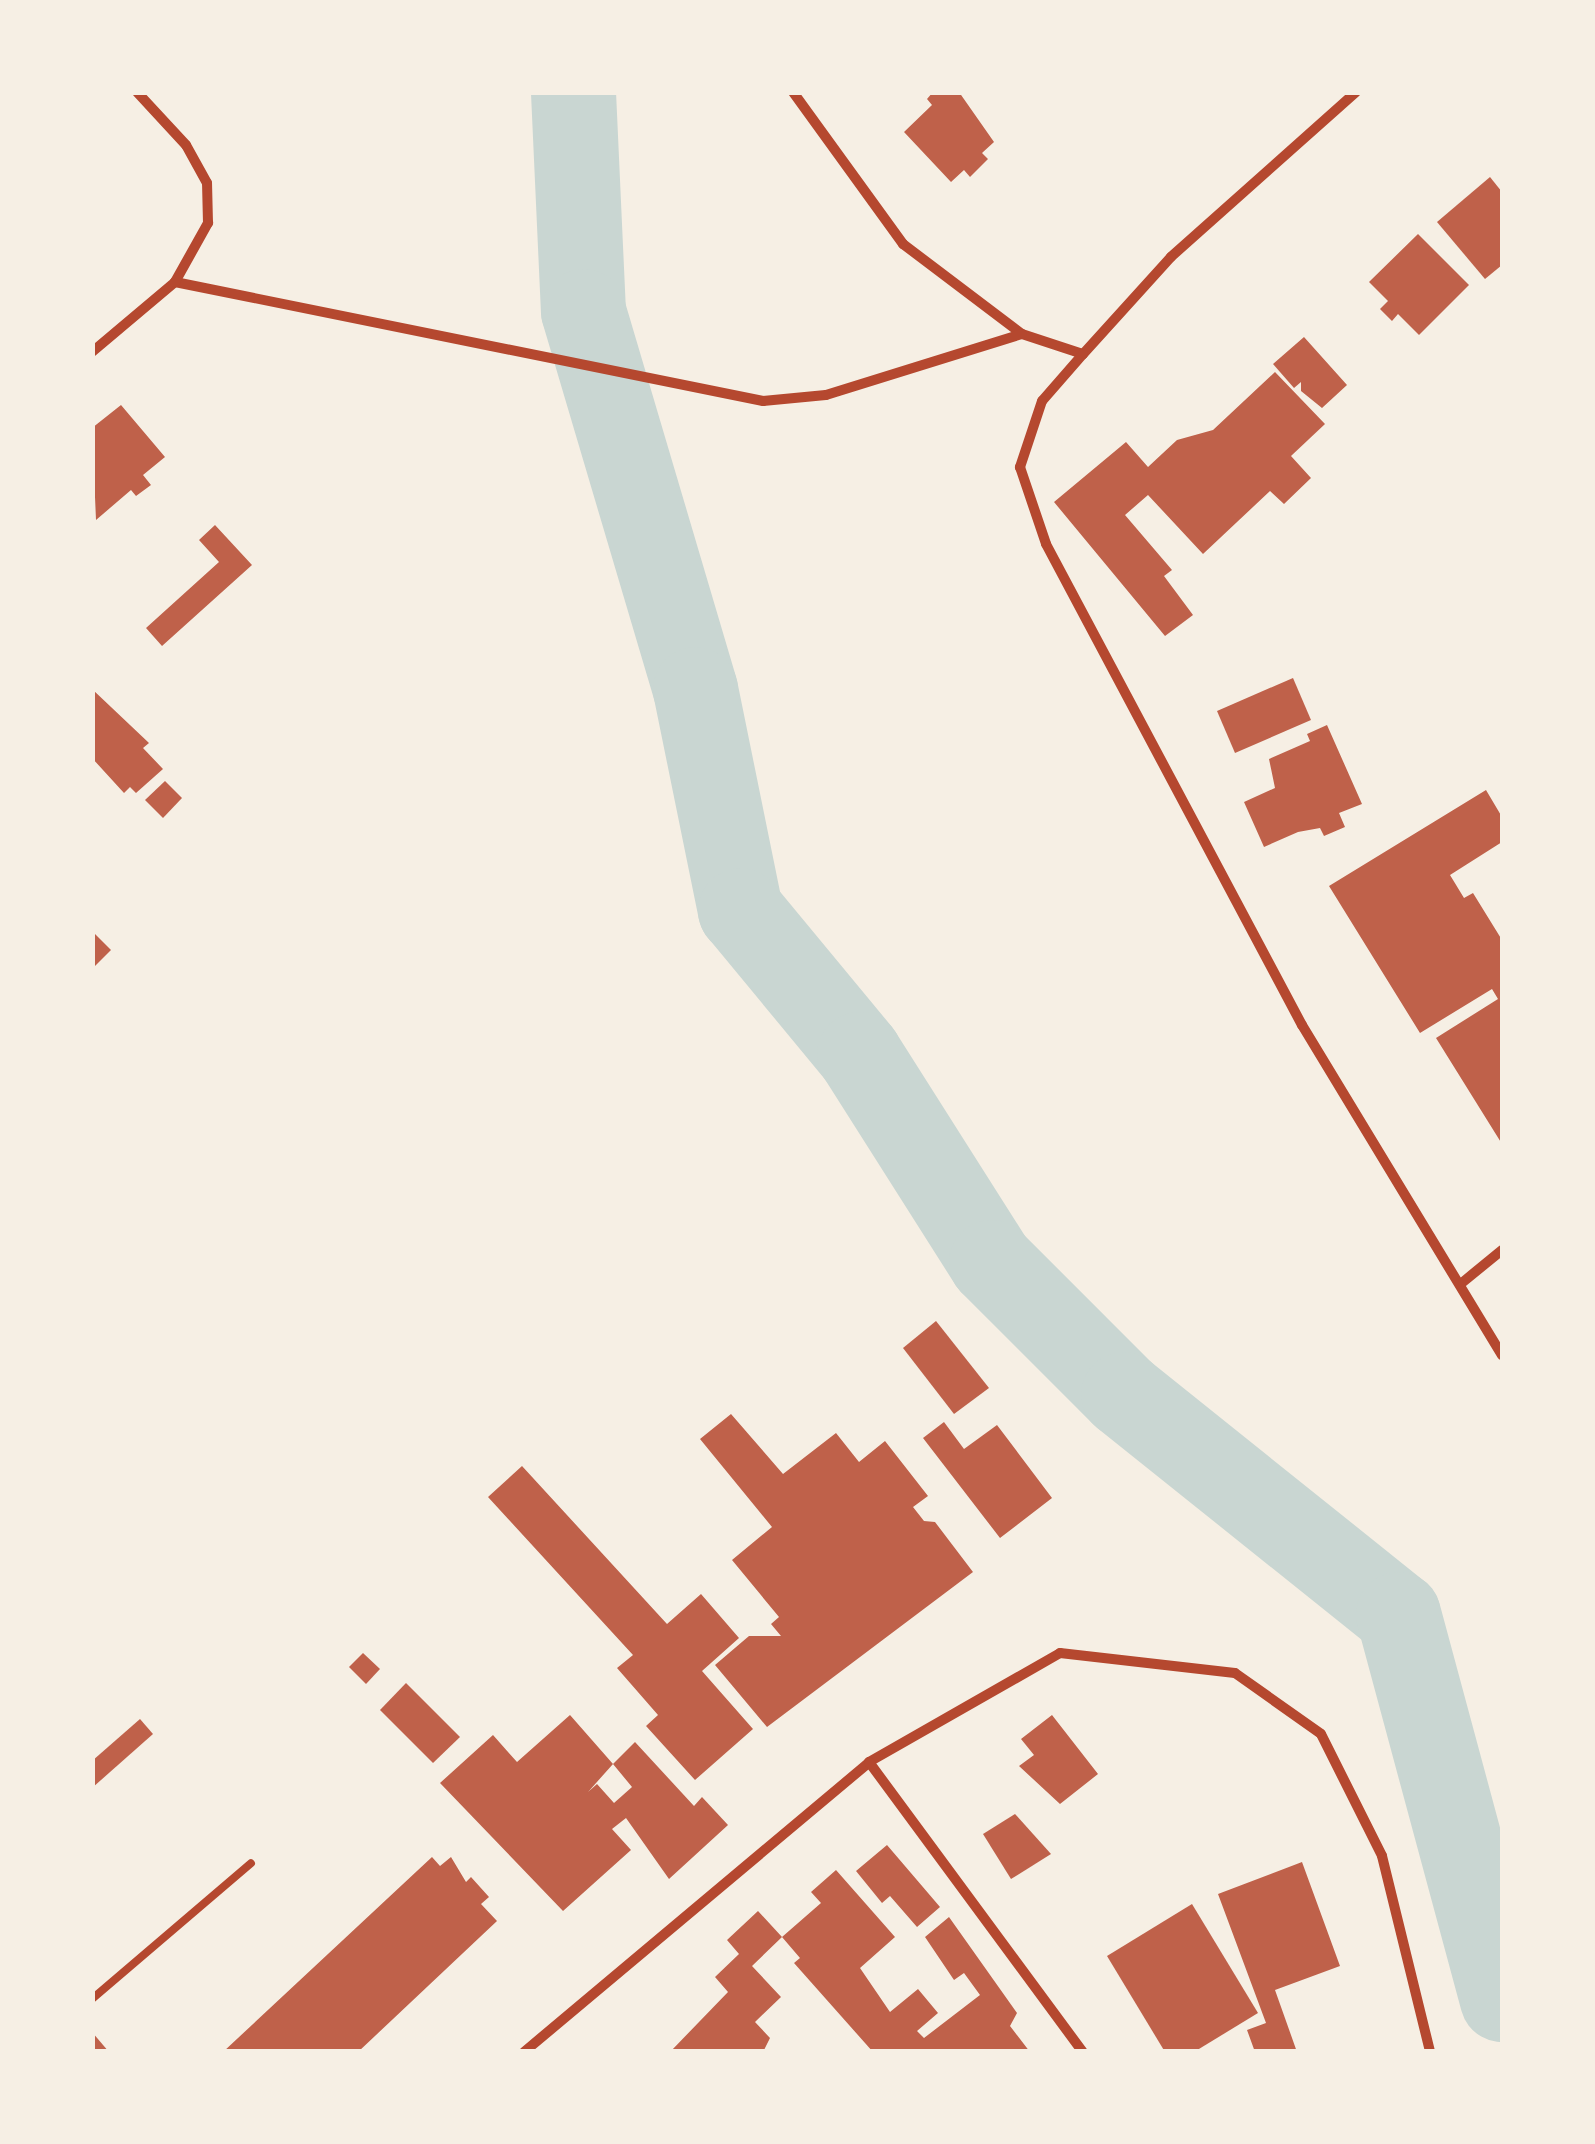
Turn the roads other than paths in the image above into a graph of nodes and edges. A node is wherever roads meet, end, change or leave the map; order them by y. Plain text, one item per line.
1 (137, 92) edge
2 (793, 92) edge
3 (1356, 92) edge
4 (176, 282) junction
5 (1022, 334) junction
6 (92, 352) edge
7 (1083, 354) junction
8 (1502, 1250) edge
9 (1464, 1282) junction
10 (1502, 1354) edge
11 (869, 1762) junction
12 (251, 1864) dead end
13 (92, 1999) edge
14 (524, 2052) edge
15 (1083, 2052) edge
16 (1430, 2052) edge

1 - 4 street
2 - 5 street
3 - 7 street
4 - 5 street
4 - 6 street
5 - 7 street
7 - 9 street
8 - 9 street
9 - 10 street
11 - 14 street
11 - 15 street
11 - 16 street
12 - 13 lane

